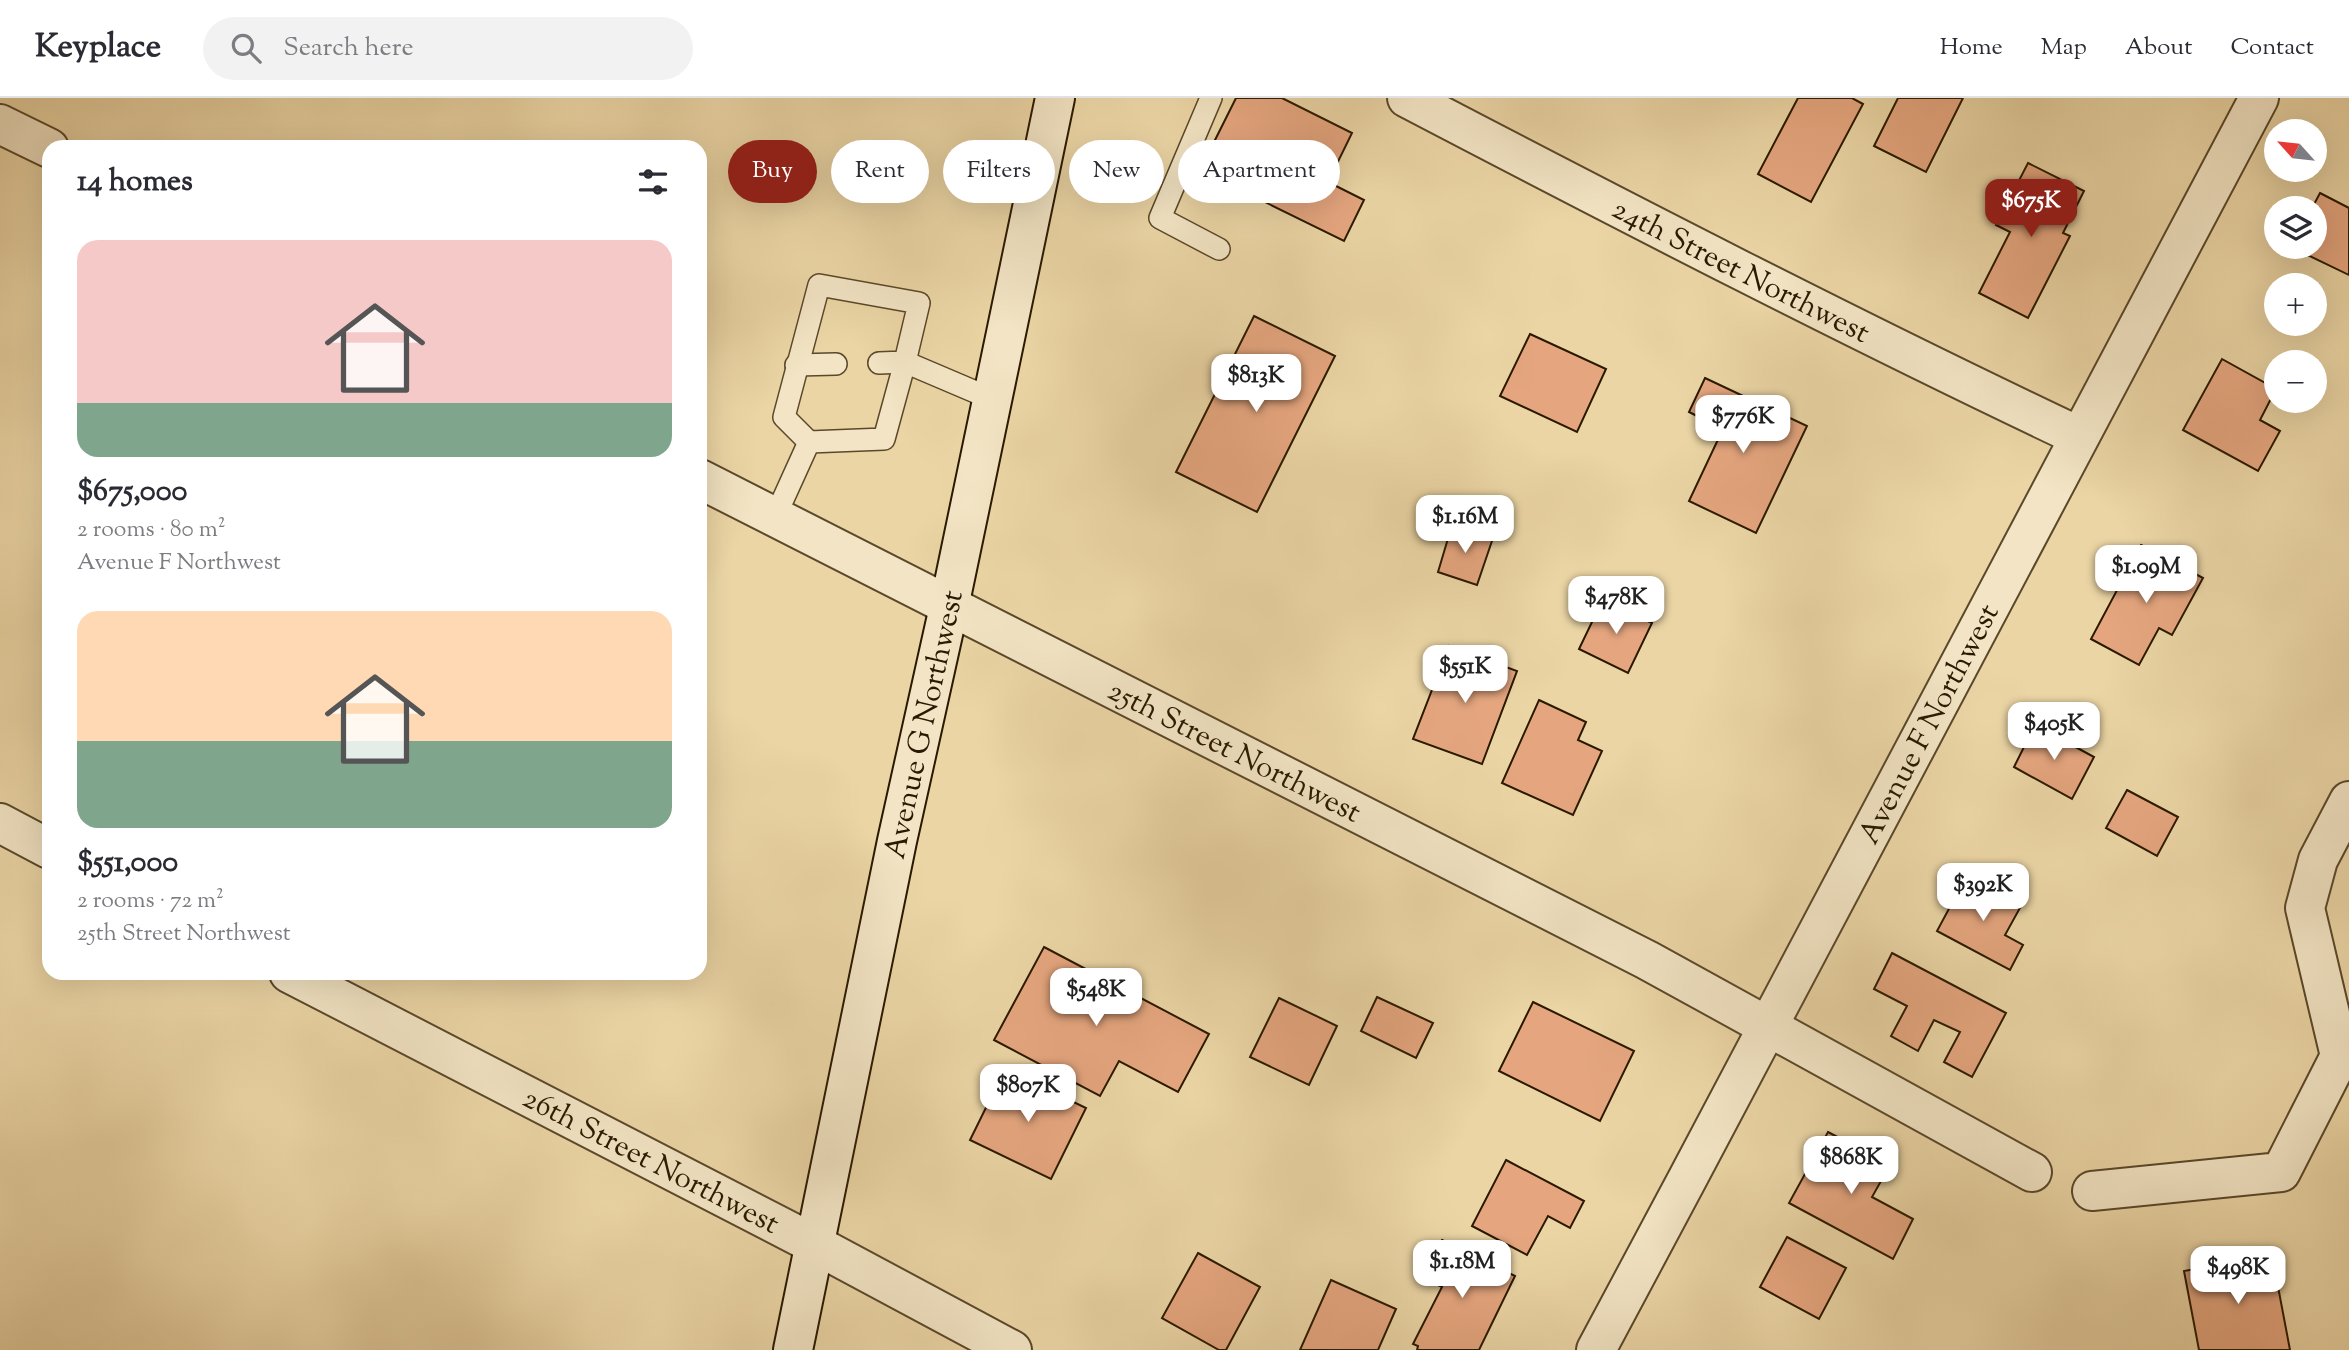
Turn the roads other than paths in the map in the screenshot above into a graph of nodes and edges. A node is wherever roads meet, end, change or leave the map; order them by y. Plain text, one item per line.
1 (1055, 98) edge
2 (1211, 98) edge
3 (1407, 98) edge
4 (2259, 98) edge
5 (0, 124) edge
6 (42, 145) edge
7 (1219, 249) dead end
8 (905, 362) junction
9 (879, 363) dead end
10 (836, 364) dead end
11 (796, 365) junction
12 (992, 399) junction
13 (2078, 436) junction
14 (809, 442) junction
15 (707, 483) edge
16 (775, 517) junction
17 (949, 607) junction
18 (2349, 801) edge
19 (0, 823) edge
20 (42, 845) edge
21 (303, 980) edge
22 (1769, 1027) junction
23 (2032, 1172) dead end
24 (2092, 1191) dead end
25 (816, 1245) junction
26 (793, 1350) edge
27 (1012, 1350) edge
28 (1596, 1350) edge

1 - 12 street, Avenue G Northwest
2 - 7 lane
3 - 13 street, 24th Street Northwest
4 - 13 street, Avenue F Northwest
5 - 6 street
8 - 9 lane
8 - 11 lane
8 - 12 lane
8 - 14 lane
10 - 11 lane
11 - 14 lane
12 - 17 street, Avenue G Northwest
13 - 22 street, Avenue F Northwest
14 - 16 lane
15 - 16 street, 25th Street Northwest
16 - 17 street, 25th Street Northwest
17 - 22 street, 25th Street Northwest
17 - 25 street, Avenue G Northwest
18 - 24 street
19 - 20 street
21 - 25 street, 26th Street Northwest
22 - 23 street, 25th Street Northwest
22 - 28 street, Avenue F Northwest
25 - 26 street, Avenue G Northwest
25 - 27 street, 26th Street Northwest

